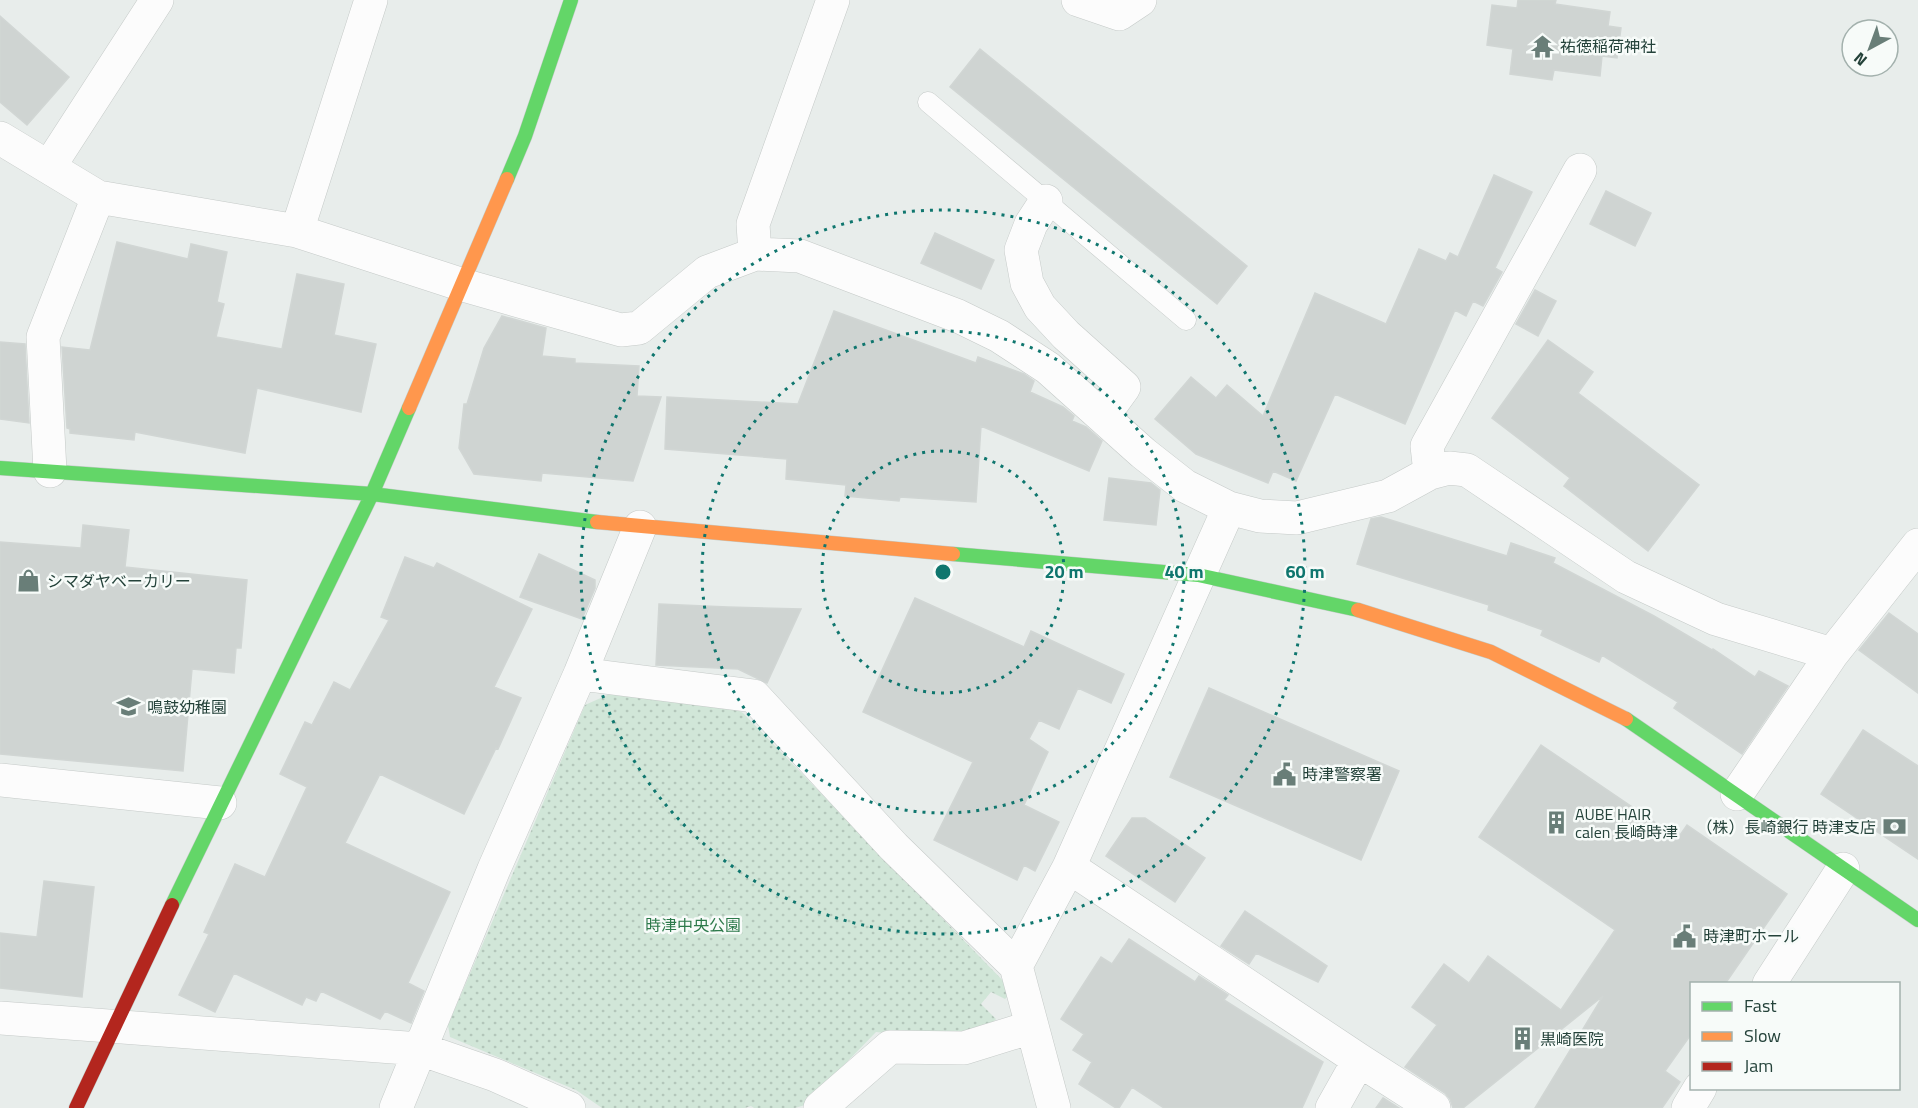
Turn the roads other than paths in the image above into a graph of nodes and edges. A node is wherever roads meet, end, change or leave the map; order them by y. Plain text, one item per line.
1 (157, 0) edge
2 (371, 0) edge
3 (571, 0) edge
4 (833, 0) edge
5 (1078, 0) edge
6 (1140, 0) edge
7 (928, 102) dead end
8 (0, 138) edge
9 (49, 167) junction
10 (1580, 170) dead end
11 (98, 196) junction
12 (1046, 201) junction
13 (297, 231) junction
14 (755, 254) junction
15 (463, 285) junction
16 (1186, 321) dead end
17 (1103, 416) junction
18 (0, 468) edge
19 (50, 471) junction
20 (1430, 473) junction
21 (372, 494) junction
22 (1229, 508) junction
23 (639, 527) junction
24 (1918, 545) edge
25 (1198, 575) junction
26 (1832, 654) junction
27 (580, 674) junction
28 (0, 780) edge
29 (1737, 794) junction
30 (220, 803) junction
31 (1069, 867) junction
32 (1843, 869) junction
33 (1918, 920) edge
34 (1016, 966) junction
35 (1769, 982) edge
36 (0, 1018) edge
37 (115, 1027) junction
38 (1032, 1027) junction
39 (420, 1050) junction
40 (1359, 1060) junction
41 (1699, 1090) edge
42 (76, 1108) edge
43 (396, 1108) edge
44 (569, 1108) edge
45 (820, 1108) edge
46 (1054, 1108) edge
47 (1332, 1108) edge
48 (1434, 1108) edge
49 (1688, 1108) edge

1 - 9 street
2 - 13 street
3 - 15 street
4 - 14 street
5 - 6 street
7 - 12 lane
8 - 9 street
9 - 11 street
10 - 20 street
11 - 13 street
11 - 19 street
12 - 16 lane
12 - 17 street
13 - 15 street
14 - 15 street
14 - 17 street
15 - 21 street
17 - 22 street
18 - 19 street
19 - 21 street
20 - 22 street
20 - 26 street
21 - 23 street
21 - 30 street
22 - 25 street
23 - 25 street
23 - 27 street
24 - 26 street
25 - 29 street
25 - 31 street
26 - 29 street
27 - 34 street
27 - 39 street
28 - 30 street
29 - 32 street
30 - 37 street
31 - 34 street
31 - 40 street
32 - 33 street
32 - 35 street
34 - 38 street
36 - 37 street
37 - 39 street
37 - 42 street
38 - 45 street
38 - 46 street
39 - 43 street
39 - 44 street
40 - 47 street
40 - 48 street
41 - 49 street

